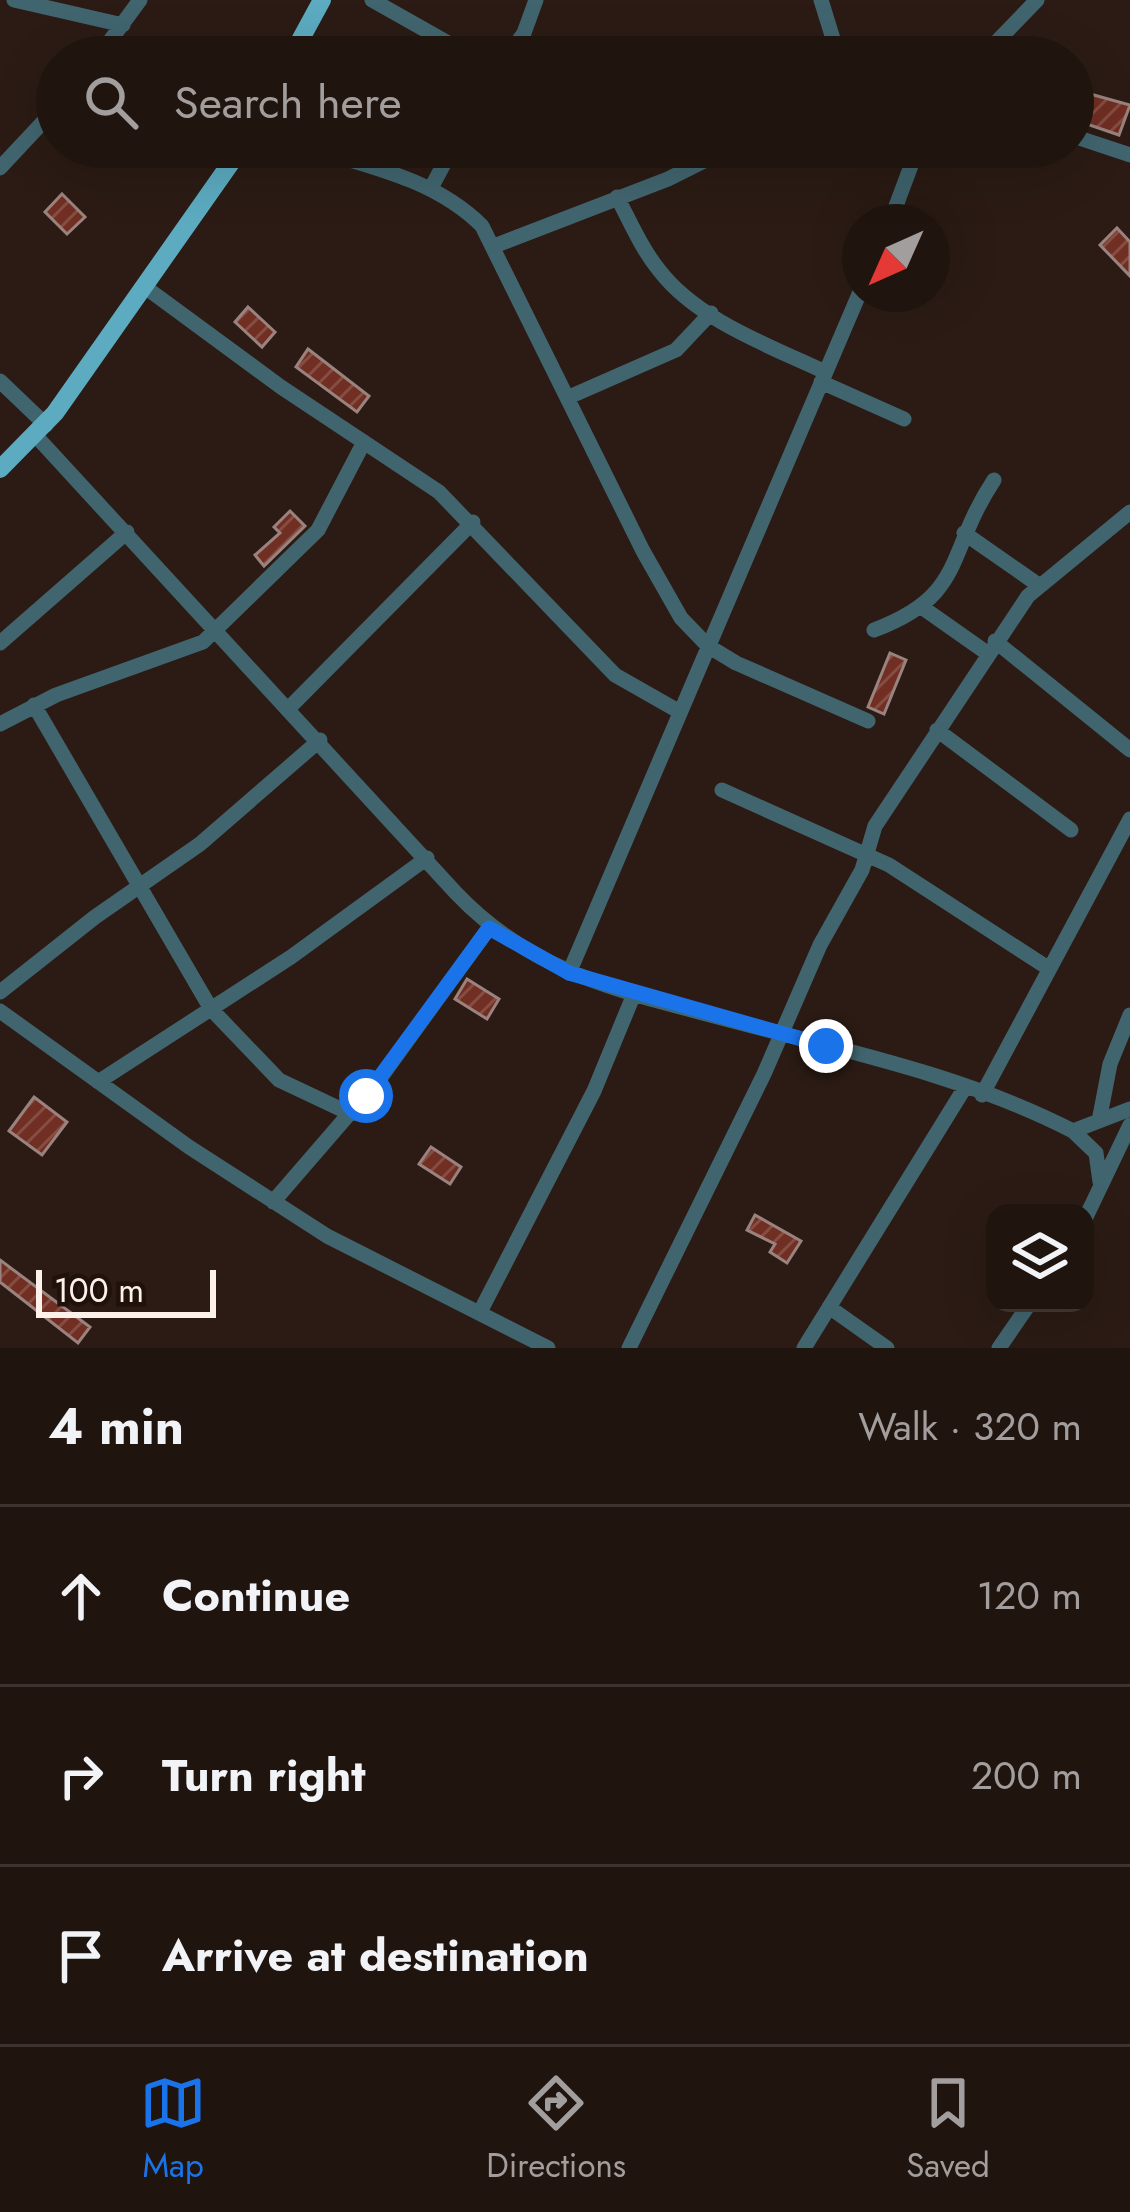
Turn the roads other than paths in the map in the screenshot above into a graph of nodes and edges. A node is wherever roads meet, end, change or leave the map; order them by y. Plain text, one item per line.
1 (14, 0) edge
2 (140, 0) edge
3 (322, 0) edge
4 (373, 0) edge
5 (536, 0) edge
6 (821, 0) edge
7 (1037, 0) edge
8 (123, 25) junction
9 (114, 36) edge
10 (302, 36) edge
11 (436, 36) edge
12 (522, 36) edge
13 (832, 36) edge
14 (1002, 36) edge
15 (36, 129) edge
16 (1094, 143) edge
17 (1130, 154) edge
18 (0, 168) edge
19 (227, 168) edge
20 (370, 168) edge
21 (441, 168) edge
22 (682, 168) edge
23 (910, 168) edge
24 (430, 188) junction
25 (616, 196) junction
26 (897, 204) edge
27 (494, 246) junction
28 (145, 287) junction
29 (851, 312) edge
30 (711, 313) junction
31 (823, 377) junction
32 (0, 381) edge
33 (569, 397) junction
34 (904, 419) dead end
35 (41, 430) junction
36 (364, 442) junction
37 (0, 469) edge
38 (994, 481) dead end
39 (1130, 512) edge
40 (473, 522) junction
41 (127, 532) junction
42 (964, 533) junction
43 (1040, 586) junction
44 (923, 608) junction
45 (217, 630) junction
46 (874, 630) dead end
47 (0, 643) edge
48 (708, 646) junction
49 (991, 647) junction
50 (34, 705) junction
51 (290, 707) junction
52 (680, 712) junction
53 (868, 721) dead end
54 (0, 724) edge
55 (937, 730) junction
56 (320, 740) junction
57 (1130, 750) edge
58 (722, 790) dead end
59 (1130, 819) edge
60 (1071, 830) dead end
61 (866, 852) junction
62 (427, 858) junction
63 (135, 888) junction
64 (489, 928) junction
65 (1048, 968) junction
66 (569, 973) junction
67 (0, 992) edge
68 (634, 994) junction
69 (0, 1010) edge
70 (211, 1010) junction
71 (1130, 1015) edge
72 (781, 1034) junction
73 (98, 1082) junction
74 (964, 1088) junction
75 (982, 1095) junction
76 (1130, 1109) edge
77 (351, 1114) junction
78 (1099, 1121) junction
79 (1130, 1125) edge
80 (1073, 1131) junction
81 (1098, 1191) junction
82 (273, 1202) junction
83 (1092, 1204) edge
84 (829, 1307) junction
85 (480, 1312) junction
86 (1024, 1312) edge
87 (548, 1348) edge
88 (629, 1348) edge
89 (804, 1348) edge
90 (887, 1348) edge
91 (999, 1348) edge

1 - 8 street
2 - 8 street
3 - 10 main road
4 - 11 street
5 - 12 street
6 - 13 street
7 - 14 street
8 - 9 street
15 - 18 street
16 - 17 street
19 - 28 main road
20 - 24 street
21 - 24 street
22 - 25 street
23 - 26 street
24 - 27 street
25 - 27 street
25 - 30 street
27 - 33 street
28 - 35 main road
28 - 36 street
29 - 31 street
30 - 31 street
30 - 33 street
31 - 34 street
31 - 48 street
32 - 35 street
33 - 48 street
35 - 37 main road
35 - 41 street
36 - 40 street
36 - 45 street
38 - 42 street
39 - 43 street
40 - 51 street
40 - 52 street
41 - 45 street
41 - 47 street
42 - 43 street
42 - 44 street
43 - 49 street
44 - 46 street
44 - 49 street
45 - 50 street
45 - 51 street
48 - 52 street
48 - 53 street
49 - 55 street
49 - 57 street
50 - 54 street
50 - 63 street
51 - 56 street
52 - 66 street
55 - 60 street
55 - 61 street
56 - 62 street
56 - 63 street
58 - 61 street
59 - 65 street
61 - 65 street
61 - 72 street
62 - 64 street
62 - 70 street
63 - 67 street
63 - 70 street
64 - 66 street
64 - 77 street
65 - 75 street
66 - 68 street
68 - 72 street
68 - 85 street
69 - 73 street
70 - 73 street
70 - 77 street
71 - 78 street
72 - 74 street
72 - 88 street
73 - 82 street
74 - 75 street
74 - 84 street
75 - 80 street
76 - 78 street
77 - 82 street
78 - 80 street
79 - 81 street
80 - 81 street
81 - 83 street
82 - 85 street
84 - 89 street
84 - 90 street
85 - 87 street
86 - 91 street

